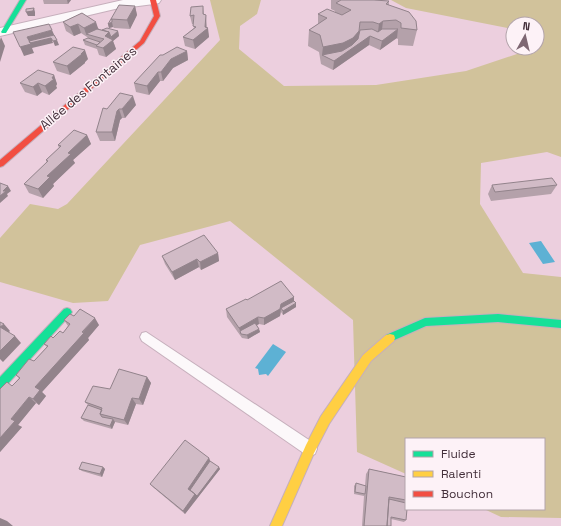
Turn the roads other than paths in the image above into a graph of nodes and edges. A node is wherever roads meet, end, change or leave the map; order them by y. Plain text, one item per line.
1 (23, 0) edge
2 (154, 0) edge
3 (2, 32) edge
4 (0, 164) edge
5 (67, 312) dead end
6 (561, 324) edge
7 (146, 337) dead end
8 (0, 383) edge
9 (310, 449) junction
10 (276, 526) edge

1 - 3 street
2 - 3 street
2 - 4 street, Allée des Fontaines
5 - 8 street
6 - 9 street
7 - 9 lane
9 - 10 street

